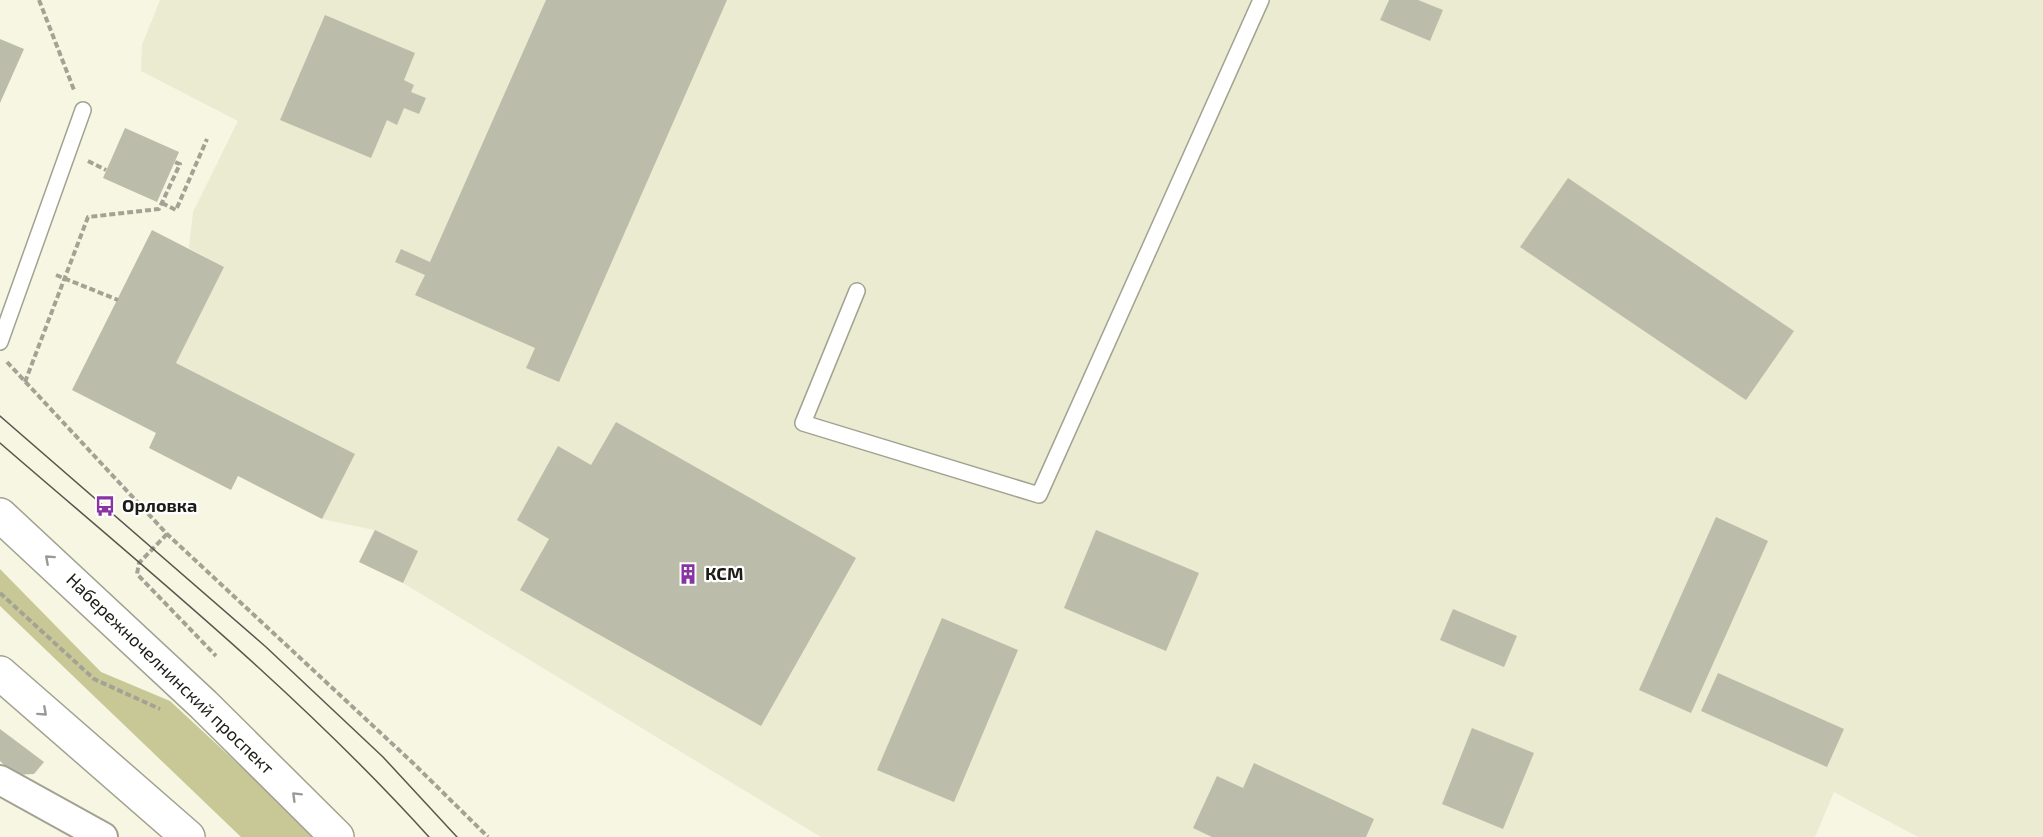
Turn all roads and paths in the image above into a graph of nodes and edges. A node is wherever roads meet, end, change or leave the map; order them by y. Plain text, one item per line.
1 (39, 0) edge
2 (1261, 0) edge
3 (83, 110) joint
4 (207, 139) dead end
5 (175, 162) dead end
6 (162, 203) junction
7 (56, 275) dead end
8 (64, 278) junction
9 (857, 291) dead end
10 (118, 300) dead end
11 (0, 342) edge
12 (0, 355) edge
13 (25, 382) junction
14 (0, 515) edge
15 (167, 534) junction
16 (0, 593) edge
17 (216, 656) dead end
18 (0, 673) edge
19 (165, 712) dead end
20 (0, 780) edge
21 (103, 837) edge
22 (188, 837) edge
23 (337, 837) edge
24 (488, 837) edge

1 - 3 path
2 - 9 lane
3 - 11 lane
4 - 6 path
5 - 6 path
6 - 8 path
7 - 8 path
8 - 10 path
8 - 13 path
12 - 13 path
13 - 15 path
23 -> 14 main road, Набережночелнинский проспект
15 - 17 path
15 - 24 path
16 - 19 path
18 -> 22 main road
20 - 21 street

